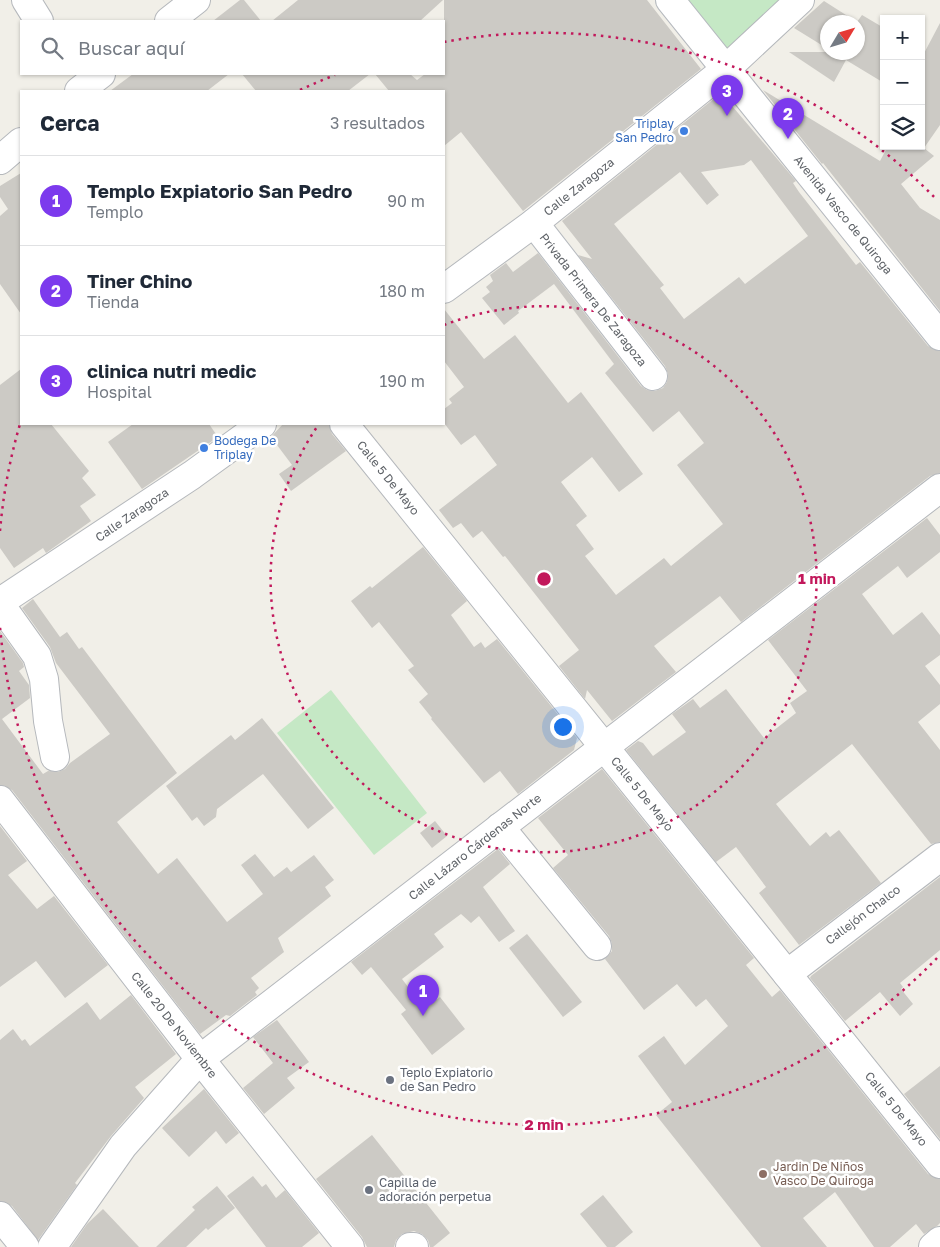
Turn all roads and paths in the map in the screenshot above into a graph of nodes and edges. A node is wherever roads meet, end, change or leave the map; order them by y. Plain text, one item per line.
1 (26, 0) edge
2 (196, 0) edge
3 (670, 0) edge
4 (800, 0) edge
5 (38, 20) edge
6 (170, 20) edge
7 (726, 69) junction
8 (20, 143) edge
9 (0, 160) edge
10 (534, 223) junction
11 (445, 288) edge
12 (940, 336) edge
13 (653, 376) dead end
14 (261, 425) edge
15 (345, 425) edge
16 (940, 488) edge
17 (0, 603) edge
18 (604, 746) junction
19 (55, 757) dead end
20 (0, 800) edge
21 (500, 827) junction
22 (940, 857) edge
23 (597, 946) dead end
24 (787, 974) junction
25 (200, 1059) junction
26 (940, 1164) edge
27 (0, 1216) edge
28 (940, 1241) edge
29 (25, 1247) edge
30 (52, 1247) edge
31 (350, 1247) edge
32 (410, 1247) edge
33 (414, 1247) edge
34 (933, 1247) edge

1 - 5 street
2 - 6 street
3 - 7 street, Avenida Vasco de Quiroga
4 - 7 street, Calle Zaragoza
7 - 10 street, Calle Zaragoza
7 - 12 street, Avenida Vasco de Quiroga
8 - 9 street
10 - 11 street, Calle Zaragoza
10 - 13 street, Privada Primera De Zaragoza
14 - 17 street, Calle Zaragoza
15 - 18 street, Calle 5 De Mayo
16 - 18 street, Calle Lázaro Cárdenas Norte
17 - 19 street
18 - 21 street, Calle Lázaro Cárdenas Norte
18 - 24 street, Calle 5 De Mayo
20 - 25 street, Calle 20 De Noviembre
21 - 23 street
21 - 25 street, Calle Lázaro Cárdenas Norte
22 - 24 street, Callejón Chalco
24 - 26 street, Calle 5 De Mayo
25 - 30 street, Calle Lázaro Cárdenas Norte
25 - 31 street, Calle 20 De Noviembre
27 - 29 street
28 - 34 street
32 - 33 street

